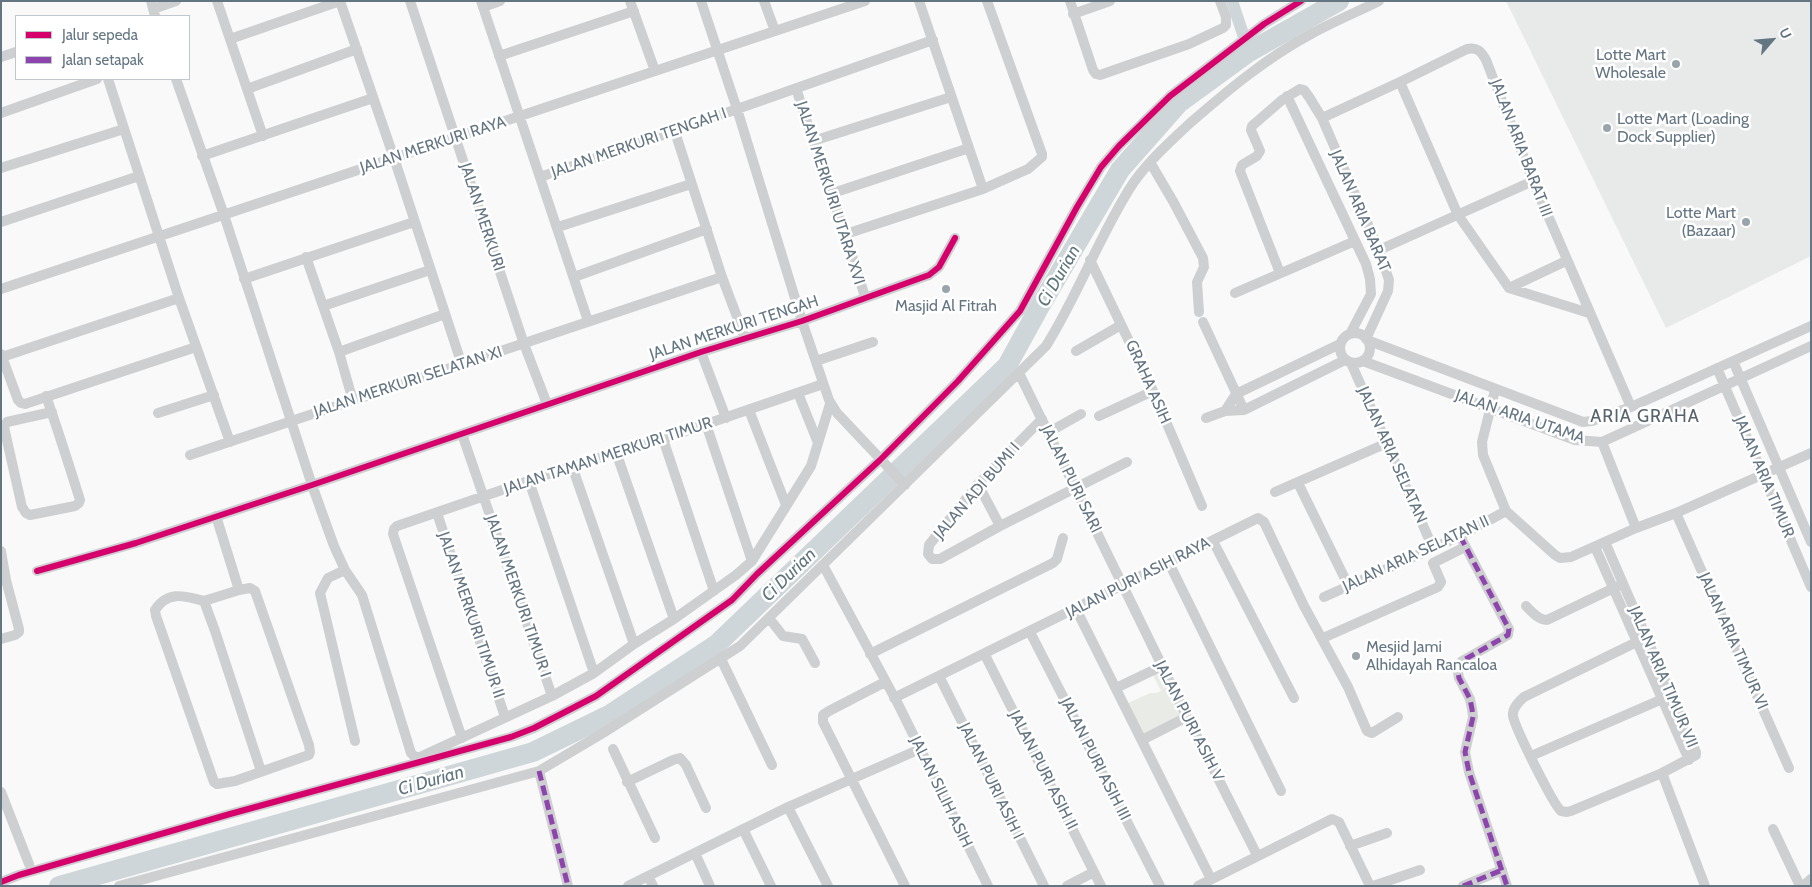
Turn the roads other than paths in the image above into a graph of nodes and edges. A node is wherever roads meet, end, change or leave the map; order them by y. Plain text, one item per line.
1 (176, 1) edge
2 (218, 1) edge
3 (340, 1) edge
4 (410, 1) edge
5 (500, 1) edge
6 (701, 1) edge
7 (764, 1) edge
8 (865, 1) edge
9 (919, 1) edge
10 (987, 1) edge
11 (1070, 1) edge
12 (1110, 1) edge
13 (1220, 1) edge
14 (1301, 1) edge
15 (1380, 1) edge
16 (482, 4) edge
17 (632, 6) edge
18 (153, 9) edge
19 (1073, 14) junction
20 (775, 31) junction
21 (230, 39) junction
22 (933, 40) junction
23 (356, 49) junction
24 (718, 50) junction
25 (15, 52) edge
26 (499, 56) junction
27 (1, 57) edge
28 (655, 71) junction
29 (94, 80) edge
30 (108, 80) edge
31 (176, 80) edge
32 (1400, 82) junction
33 (796, 88) junction
34 (247, 89) junction
35 (1287, 96) junction
36 (951, 97) junction
37 (373, 98) junction
38 (737, 110) junction
39 (1, 113) edge
40 (520, 116) junction
41 (1322, 118) junction
42 (124, 129) junction
43 (675, 132) junction
44 (263, 136) junction
45 (456, 138) junction
46 (813, 141) junction
47 (969, 148) junction
48 (202, 156) junction
49 (394, 158) junction
50 (1150, 162) junction
51 (1340, 163) junction
52 (1, 168) edge
53 (1323, 172) junction
54 (140, 176) junction
55 (540, 177) junction
56 (1532, 181) junction
57 (692, 184) junction
58 (983, 189) junction
59 (830, 194) junction
60 (224, 215) junction
61 (1458, 215) junction
62 (1, 222) edge
63 (414, 222) junction
64 (558, 227) junction
65 (707, 229) junction
66 (846, 234) junction
67 (160, 237) junction
68 (955, 238) dead end
69 (1355, 241) junction
70 (1379, 250) junction
71 (306, 257) junction
72 (1090, 260) junction
73 (1566, 261) junction
74 (430, 270) junction
75 (1280, 273) junction
76 (574, 277) junction
77 (722, 277) junction
78 (244, 279) junction
79 (1509, 288) junction
80 (1, 290) edge
81 (1235, 293) dead end
82 (179, 298) junction
83 (865, 298) junction
84 (323, 306) junction
85 (1199, 312) dead end
86 (1589, 313) junction
87 (445, 314) junction
88 (588, 320) junction
89 (802, 321) junction
90 (1203, 322) dead end
91 (1121, 325) junction
92 (1811, 326) edge
93 (1350, 334) junction
94 (745, 338) junction
95 (1366, 340) junction
96 (873, 342) dead end
97 (524, 344) junction
98 (1340, 344) junction
99 (1811, 346) edge
100 (196, 347) junction
101 (1076, 351) dead end
102 (339, 352) junction
103 (701, 352) junction
104 (2, 355) edge
105 (816, 361) junction
106 (1363, 361) junction
107 (1733, 361) junction
108 (1348, 362) junction
109 (462, 364) junction
110 (1717, 368) junction
111 (1019, 373) junction
112 (1740, 378) junction
113 (823, 384) junction
114 (1724, 385) junction
115 (1496, 390) junction
116 (1152, 391) junction
117 (798, 393) junction
118 (1236, 394) junction
119 (214, 395) junction
120 (46, 396) junction
121 (353, 401) junction
122 (547, 404) junction
123 (830, 404) junction
124 (1631, 406) junction
125 (1491, 408) junction
126 (749, 410) junction
127 (1244, 410) junction
128 (1226, 411) junction
129 (52, 412) junction
130 (158, 413) dead end
131 (1081, 414) dead end
132 (1099, 416) dead end
133 (726, 418) junction
134 (1206, 418) dead end
135 (1042, 419) junction
136 (292, 420) junction
137 (706, 424) junction
138 (1049, 432) junction
139 (462, 434) junction
140 (663, 439) junction
141 (230, 442) junction
142 (1602, 442) junction
143 (818, 443) junction
144 (1387, 443) junction
145 (616, 452) junction
146 (1811, 453) edge
147 (190, 455) dead end
148 (881, 461) junction
149 (1127, 462) dead end
150 (572, 466) junction
151 (1779, 466) junction
152 (1762, 474) junction
153 (529, 481) junction
154 (902, 481) junction
155 (1298, 483) junction
156 (978, 484) junction
157 (312, 485) junction
158 (1076, 488) junction
159 (1275, 492) dead end
160 (484, 496) junction
161 (786, 506) junction
162 (1202, 506) dead end
163 (1506, 511) junction
164 (437, 513) junction
165 (1676, 513) junction
166 (216, 516) junction
167 (1000, 526) junction
168 (1636, 528) junction
169 (1460, 536) junction
170 (1063, 538) dead end
171 (1213, 541) junction
172 (1605, 542) junction
173 (1811, 542) edge
174 (1595, 547) junction
175 (1433, 548) junction
176 (1465, 548) junction
177 (1, 551) edge
178 (752, 561) junction
179 (1169, 563) junction
180 (823, 565) junction
181 (345, 570) junction
182 (37, 571) dead end
183 (4, 580) edge
184 (1623, 584) junction
185 (1123, 586) junction
186 (1349, 587) junction
187 (1811, 587) edge
188 (1613, 588) junction
189 (239, 590) junction
190 (714, 591) junction
191 (1324, 597) dead end
192 (204, 601) junction
193 (1526, 606) dead end
194 (1076, 609) junction
195 (769, 618) junction
196 (674, 619) junction
197 (1030, 632) junction
198 (1646, 637) junction
199 (1322, 638) junction
200 (1, 639) edge
201 (1636, 642) junction
202 (634, 644) junction
203 (870, 654) junction
204 (985, 655) junction
205 (721, 659) junction
206 (815, 663) dead end
207 (1162, 666) junction
208 (594, 673) junction
209 (939, 676) junction
210 (885, 682) junction
211 (1116, 688) junction
212 (1672, 695) junction
213 (552, 696) junction
214 (894, 698) junction
215 (1294, 698) dead end
216 (1662, 700) junction
217 (505, 716) junction
218 (1187, 717) junction
219 (1398, 717) dead end
220 (462, 738) junction
221 (1142, 740) junction
222 (355, 741) dead end
223 (613, 749) dead end
224 (920, 749) junction
225 (1531, 756) junction
226 (1689, 760) junction
227 (772, 765) dead end
228 (1789, 768) dead end
229 (261, 771) junction
230 (539, 771) junction
231 (1662, 773) junction
232 (851, 779) junction
233 (627, 782) junction
234 (1281, 791) dead end
235 (1, 792) edge
236 (788, 807) junction
237 (706, 808) dead end
238 (1773, 828) dead end
239 (743, 829) junction
240 (1387, 833) dead end
241 (655, 838) dead end
242 (1350, 846) junction
243 (694, 853) junction
244 (1257, 855) junction
245 (29, 864) dead end
246 (1420, 870) dead end
247 (1502, 870) junction
248 (1094, 872) junction
249 (1211, 879) junction
250 (1811, 879) edge
251 (651, 881) edge
252 (1, 882) edge
253 (119, 886) edge
254 (568, 886) edge
255 (628, 886) edge
256 (710, 886) edge
257 (771, 886) edge
258 (828, 886) edge
259 (905, 886) edge
260 (988, 886) edge
261 (1044, 886) edge
262 (1067, 886) edge
263 (1101, 886) edge
264 (1160, 886) edge
265 (1198, 886) edge
266 (1371, 886) edge
267 (1462, 886) edge
268 (1507, 886) edge
269 (1705, 886) edge
270 (1802, 886) edge

1 - 18 street
2 - 21 street
3 - 21 street
3 - 23 street
4 - 45 street, JALAN MERKURI
5 - 16 street
6 - 24 street
7 - 20 street
8 - 20 street, JALAN MERKURI RAYA
9 - 22 street
10 - 58 street
11 - 19 street
12 - 19 street
13 - 19 street
14 - 148 street
15 - 50 street
16 - 26 street
17 - 26 street
17 - 28 street
20 - 24 street, JALAN MERKURI RAYA
21 - 34 street
22 - 33 street, JALAN MERKURI TENGAH I
22 - 36 street
23 - 34 street
23 - 37 street
24 - 28 street, JALAN MERKURI RAYA
24 - 38 street
25 - 27 street
26 - 40 street
28 - 40 street, JALAN MERKURI RAYA
29 - 39 street
30 - 42 street
31 - 48 street
32 - 41 street, JALAN ARIA BARAT III
32 - 56 street, JALAN ARIA BARAT III
32 - 61 street
33 - 38 street, JALAN MERKURI TENGAH I
33 - 46 street, JALAN MERKURI UTARA XVI
34 - 44 street
35 - 41 street, JALAN ARIA BARAT
35 - 53 street, JALAN ARIA BARAT
35 - 75 street
36 - 46 street
36 - 47 street
37 - 44 street
37 - 49 street
38 - 43 street, JALAN MERKURI TENGAH I
38 - 89 street
40 - 45 street, JALAN MERKURI RAYA
40 - 55 street
41 - 51 street, JALAN ARIA BARAT
42 - 52 street
42 - 54 street
43 - 55 street, JALAN MERKURI TENGAH I
43 - 57 street
44 - 48 street
45 - 49 street, JALAN MERKURI RAYA
45 - 97 street, JALAN MERKURI
46 - 59 street, JALAN MERKURI UTARA XVI
47 - 58 street
47 - 59 street
48 - 60 street
49 - 60 street, JALAN MERKURI RAYA
49 - 63 street
50 - 72 street
50 - 85 street
51 - 53 street
51 - 70 street, JALAN ARIA BARAT
53 - 69 street, JALAN ARIA BARAT
54 - 62 street
54 - 67 street
55 - 64 street
56 - 61 street
56 - 73 street, JALAN ARIA BARAT III
57 - 64 street
57 - 65 street
58 - 66 street
59 - 66 street, JALAN MERKURI UTARA XVI
60 - 67 street, JALAN MERKURI RAYA
60 - 78 street
61 - 70 street
61 - 79 street
63 - 71 street
63 - 74 street
64 - 76 street
65 - 76 street
65 - 77 street
66 - 83 street, JALAN MERKURI UTARA XVI
67 - 80 street, JALAN MERKURI RAYA
67 - 82 street
68 - 83 street, JALAN MERKURI TENGAH
69 - 75 street
69 - 93 street, JALAN ARIA BARAT
70 - 95 street, JALAN ARIA BARAT
71 - 78 street
71 - 84 street
72 - 91 street, GRAHA ASIH
72 - 111 street
73 - 79 street
73 - 86 street, JALAN ARIA BARAT III
74 - 84 street
74 - 87 street
75 - 81 street
76 - 88 street
77 - 88 street, JALAN MERKURI SELATAN XI
77 - 94 street
78 - 136 street
79 - 86 street
82 - 100 street
82 - 104 street
83 - 89 street, JALAN MERKURI TENGAH
84 - 102 street
86 - 124 street, JALAN ARIA BARAT III
87 - 102 street
87 - 109 street
88 - 97 street, JALAN MERKURI SELATAN XI
89 - 94 street, JALAN MERKURI TENGAH
89 - 105 street
90 - 118 street
91 - 101 street
91 - 116 street, GRAHA ASIH
92 - 107 street, JALAN ARIA UTAMA
93 - 95 street
93 - 98 street
94 - 103 street, JALAN MERKURI TENGAH
95 - 106 street
95 - 115 street, JALAN ARIA UTAMA
96 - 105 street
97 - 109 street, JALAN MERKURI SELATAN XI
97 - 122 street, JALAN MERKURI
98 - 108 street
98 - 118 street
99 - 112 street, JALAN ARIA UTAMA
100 - 119 street
100 - 120 street
102 - 121 street
103 - 122 street, JALAN MERKURI TENGAH
103 - 133 street
104 - 120 street
105 - 113 street
106 - 108 street
106 - 125 street, JALAN ARIA UTAMA
107 - 110 street, JALAN ARIA UTAMA
107 - 112 street, JALAN ARIA TIMUR
108 - 127 street
108 - 144 street, JALAN ARIA SELATAN
109 - 121 street, JALAN MERKURI SELATAN XI
110 - 114 street, JALAN ARIA TIMUR
110 - 124 street, JALAN ARIA UTAMA
111 - 135 street, JALAN PURI SARI
111 - 154 street
112 - 114 street, JALAN ARIA UTAMA
112 - 151 street, JALAN ARIA TIMUR
113 - 117 street, JALAN TAMAN MERKURI TIMUR
113 - 123 street
114 - 142 street, JALAN ARIA UTAMA
114 - 152 street, JALAN ARIA TIMUR
115 - 124 street, JALAN ARIA UTAMA
115 - 125 street
116 - 132 street
116 - 162 street, GRAHA ASIH
117 - 126 street, JALAN TAMAN MERKURI TIMUR
117 - 143 street
118 - 127 street
118 - 128 street
119 - 130 street
119 - 141 street
120 - 129 street
121 - 136 street, JALAN MERKURI SELATAN XI
122 - 139 street, JALAN MERKURI TENGAH
123 - 143 street
123 - 148 street
125 - 142 street, JALAN ARIA UTAMA
125 - 163 street
126 - 133 street, JALAN TAMAN MERKURI TIMUR
126 - 161 street
127 - 128 street
128 - 134 street
129 - 129 street
131 - 138 street
133 - 137 street, JALAN TAMAN MERKURI TIMUR
135 - 138 street, JALAN PURI SARI
135 - 156 street, JALAN ADI BUMI I
136 - 141 street, JALAN MERKURI SELATAN XI
136 - 157 street
137 - 140 street, JALAN TAMAN MERKURI TIMUR
137 - 178 street
138 - 158 street, JALAN PURI SARI
139 - 157 street, JALAN MERKURI TENGAH
139 - 160 street, JALAN MERKURI TIMUR I
140 - 145 street, JALAN TAMAN MERKURI TIMUR
140 - 190 street
141 - 147 street, JALAN MERKURI SELATAN XI
142 - 168 street
143 - 161 street
144 - 155 street
144 - 175 street, JALAN ARIA SELATAN
145 - 150 street, JALAN TAMAN MERKURI TIMUR
145 - 196 street
146 - 151 street
148 - 154 street
148 - 252 street
149 - 158 street
150 - 153 street, JALAN TAMAN MERKURI TIMUR
150 - 202 street
151 - 152 street
151 - 173 street, JALAN ARIA TIMUR
152 - 165 street
152 - 187 street, JALAN ARIA TIMUR
153 - 160 street, JALAN TAMAN MERKURI TIMUR
153 - 208 street
154 - 180 street
155 - 159 street
155 - 186 street
156 - 167 street
156 - 167 street, JALAN ADI BUMI I
157 - 166 street, JALAN MERKURI TENGAH
157 - 181 street
158 - 167 street
158 - 185 street, JALAN PURI SARI
160 - 164 street, JALAN TAMAN MERKURI TIMUR
160 - 213 street, JALAN MERKURI TIMUR I
161 - 178 street
163 - 169 street, JALAN ARIA SELATAN II
163 - 174 street
164 - 217 street, JALAN MERKURI TIMUR II
164 - 220 street, JALAN TAMAN MERKURI TIMUR
165 - 168 street
165 - 228 street, JALAN ARIA TIMUR VI
166 - 182 street, JALAN MERKURI TENGAH
166 - 189 street
168 - 172 street
169 - 175 street, JALAN ARIA SELATAN II
169 - 176 street
170 - 203 street
171 - 179 street, JALAN PURI ASIH RAYA
171 - 199 street, JALAN PURI ASIH RAYA
171 - 215 street
172 - 174 street
172 - 184 street, JALAN ARIA TIMUR VII
174 - 188 street, JALAN ARIA TIMUR VII
175 - 186 street, JALAN ARIA SELATAN II
176 - 199 street
176 - 247 street
177 - 183 street
178 - 190 street
179 - 185 street, JALAN PURI ASIH RAYA
179 - 234 street
180 - 195 street
180 - 203 street, JALAN SILIH ASIH
181 - 220 street
181 - 222 street
183 - 200 street
184 - 188 street
184 - 198 street, JALAN ARIA TIMUR VII
185 - 194 street, JALAN PURI ASIH RAYA
185 - 207 street, JALAN PURI ASIH V
186 - 191 street, JALAN ARIA SELATAN II
188 - 193 street
188 - 201 street, JALAN ARIA TIMUR VII
189 - 192 street
189 - 229 street
190 - 196 street
192 - 229 street
192 - 229 street
194 - 197 street, JALAN PURI ASIH RAYA
194 - 211 street
195 - 205 street
195 - 206 street
196 - 202 street
197 - 204 street, JALAN PURI ASIH RAYA
197 - 264 street, JALAN PURI ASIH III
198 - 201 street
198 - 212 street, JALAN ARIA TIMUR VII
199 - 219 street
201 - 216 street, JALAN ARIA TIMUR VII
201 - 225 street
202 - 208 street
203 - 210 street, JALAN SILIH ASIH
204 - 209 street, JALAN PURI ASIH RAYA
204 - 248 street, JALAN PURI ASIH II
205 - 227 street
205 - 230 street
207 - 211 street
207 - 218 street, JALAN PURI ASIH V
208 - 213 street
209 - 214 street, JALAN PURI ASIH RAYA
209 - 261 street, JALAN PURI ASIH I
210 - 214 street, JALAN SILIH ASIH
210 - 232 street
211 - 221 street
212 - 216 street
212 - 226 street, JALAN ARIA TIMUR VII
213 - 217 street
214 - 224 street, JALAN SILIH ASIH
216 - 225 street
216 - 226 street, JALAN ARIA TIMUR VII
217 - 220 street
218 - 221 street
218 - 244 street, JALAN PURI ASIH V
221 - 249 street
223 - 233 street
224 - 232 street
224 - 260 street, JALAN SILIH ASIH
225 - 231 street
226 - 231 street
230 - 253 street
230 - 254 street
231 - 269 street
232 - 236 street
232 - 259 street
233 - 237 street
233 - 241 street
235 - 245 street
236 - 239 street
236 - 258 street
238 - 270 street
239 - 243 street
239 - 257 street
240 - 242 street
242 - 244 street
242 - 266 street
243 - 251 street
243 - 256 street
244 - 249 street
246 - 266 street
247 - 267 street
247 - 268 street
248 - 262 street
248 - 263 street, JALAN PURI ASIH II
249 - 265 street
250 - 270 street
251 - 255 street

